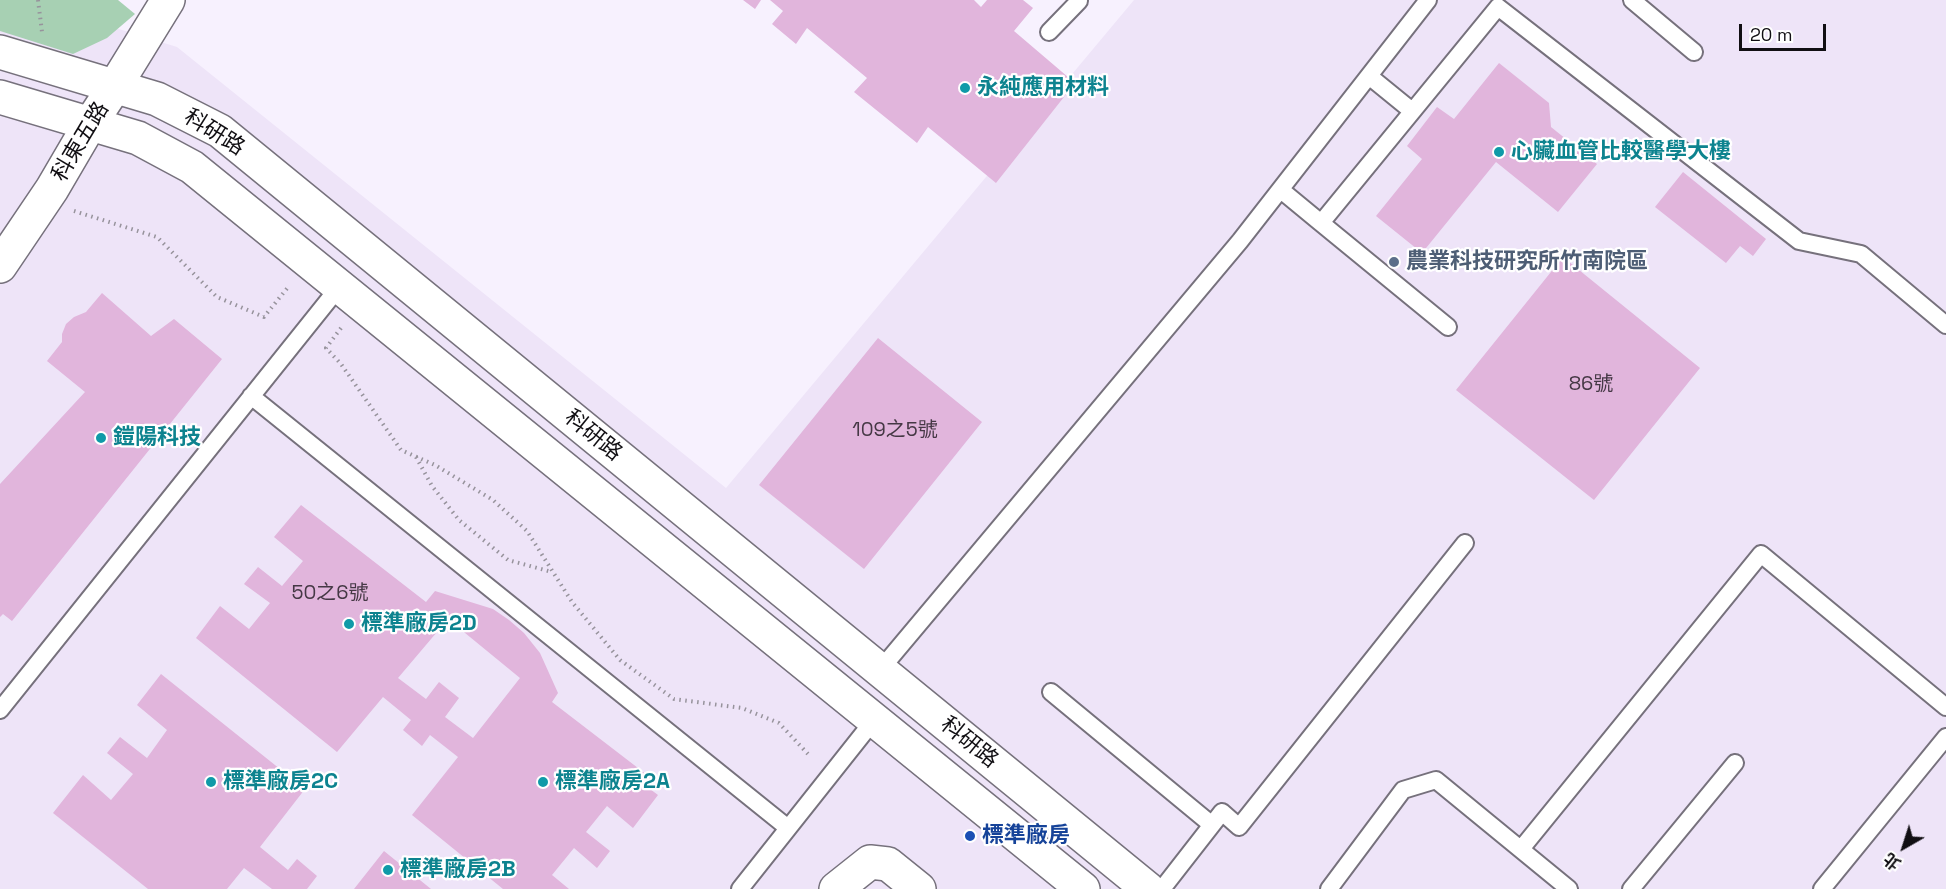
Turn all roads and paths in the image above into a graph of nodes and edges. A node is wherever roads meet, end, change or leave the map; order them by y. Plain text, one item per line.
1 (38, 0) edge
2 (168, 0) edge
3 (1078, 0) edge
4 (1428, 0) edge
5 (1632, 0) edge
6 (1494, 3) edge
7 (1049, 32) dead end
8 (43, 34) dead end
9 (0, 52) edge
10 (1694, 52) dead end
11 (1369, 76) junction
12 (115, 87) junction
13 (0, 97) edge
14 (1412, 111) junction
15 (79, 120) junction
16 (1281, 190) junction
17 (68, 209) dead end
18 (1321, 223) junction
19 (0, 233) edge
20 (0, 266) edge
21 (289, 286) dead end
22 (339, 287) junction
23 (1946, 325) edge
24 (342, 327) dead end
25 (1448, 327) dead end
26 (251, 396) junction
27 (416, 457) junction
28 (1465, 543) dead end
29 (552, 572) junction
30 (880, 670) junction
31 (1051, 692) dead end
32 (1946, 707) edge
33 (0, 711) edge
34 (874, 720) junction
35 (1946, 737) edge
36 (808, 754) dead end
37 (1735, 763) dead end
38 (1212, 825) junction
39 (788, 828) junction
40 (1521, 849) junction
41 (740, 889) edge
42 (836, 889) edge
43 (918, 889) edge
44 (1083, 889) edge
45 (1148, 889) edge
46 (1162, 889) edge
47 (1329, 889) edge
48 (1569, 889) edge
49 (1631, 889) edge
50 (1822, 889) edge

1 - 8 path
2 - 12 street
3 - 7 lane
4 - 11 lane
5 - 10 lane
6 - 14 lane
6 - 23 lane
9 - 12 street, 科研路
11 - 14 lane
11 - 16 lane
12 - 15 street, 科東五路
12 - 30 street, 科研路
13 - 15 street, 科研路
14 - 18 lane
15 - 19 street, 科東五路
15 - 20 street, 科東五路
15 - 22 street, 科研路
16 - 18 lane
16 - 30 lane
17 - 21 path
18 - 25 lane
22 - 26 lane
22 - 34 street, 科研路
24 - 27 path
26 - 33 lane
26 - 39 lane
27 - 29 path
27 - 29 path
28 - 38 lane
29 - 36 path
30 - 45 street, 科研路
31 - 38 lane
32 - 40 lane
34 - 39 lane
34 - 44 street, 科研路
35 - 50 lane
37 - 49 lane
38 - 46 lane
39 - 41 lane
40 - 47 lane
40 - 48 lane
42 - 43 street

